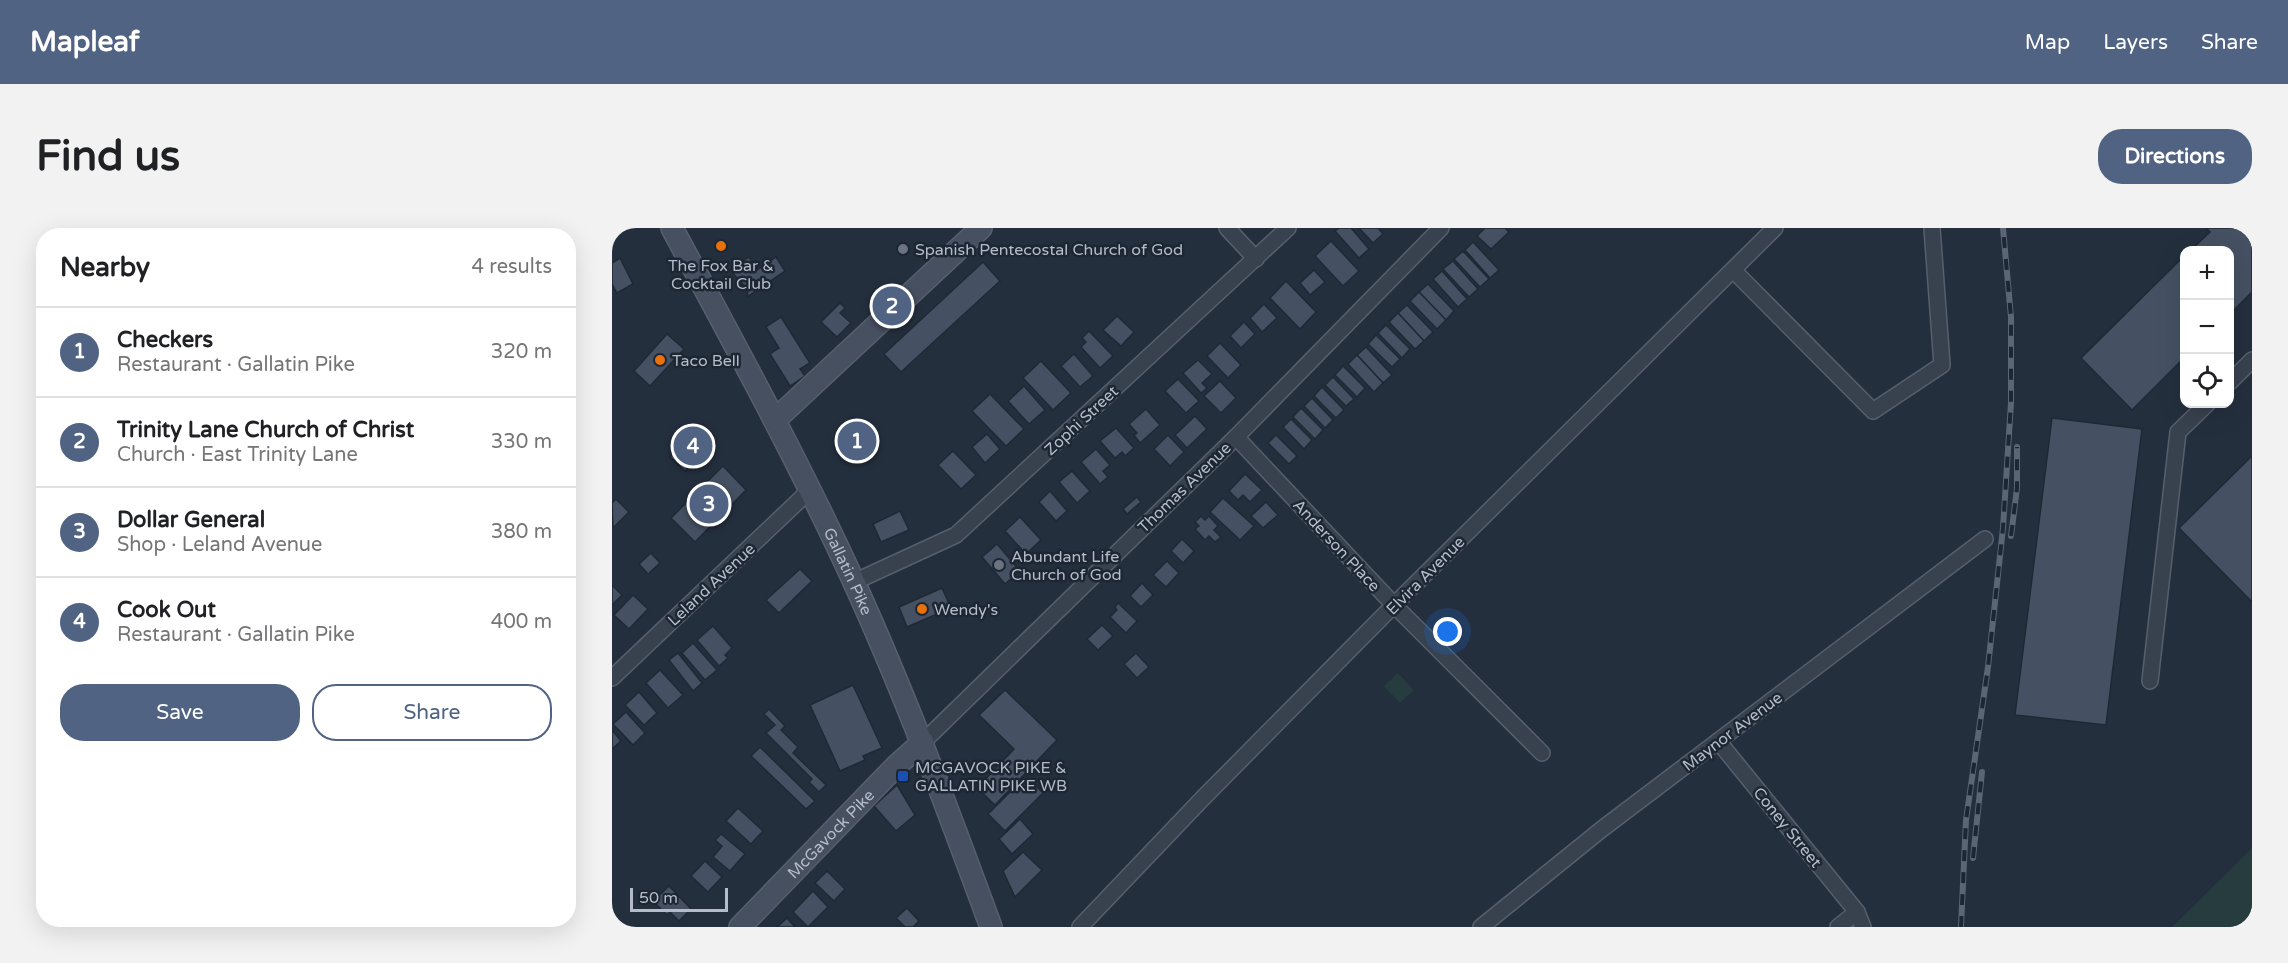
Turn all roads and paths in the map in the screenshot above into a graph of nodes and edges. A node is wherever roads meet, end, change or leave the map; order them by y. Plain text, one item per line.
1 (672, 228) edge
2 (981, 228) edge
3 (1227, 228) edge
4 (1288, 228) edge
5 (1441, 228) edge
6 (1775, 228) edge
7 (1932, 228) edge
8 (1256, 259) junction
9 (1733, 270) junction
10 (2252, 360) edge
11 (2234, 377) edge
12 (2203, 408) edge
13 (775, 420) junction
14 (1236, 437) junction
15 (810, 490) junction
16 (1985, 539) dead end
17 (854, 582) junction
18 (1394, 605) junction
19 (613, 674) edge
20 (2150, 681) dead end
21 (1718, 741) junction
22 (923, 742) junction
23 (1542, 753) dead end
24 (1857, 912) junction
25 (740, 927) edge
26 (992, 927) edge
27 (1080, 927) edge
28 (1481, 927) edge
29 (1838, 927) edge
30 (1863, 927) edge

1 - 13 main road, Gallatin Pike
2 - 13 main road
3 - 8 street
4 - 8 street, Zophi Street
5 - 14 street, Thomas Avenue
6 - 9 street, Elvira Avenue
7 - 9 street
8 - 17 street, Zophi Street
9 - 18 street, Elvira Avenue
10 - 11 street
12 - 20 street
13 - 15 main road, Gallatin Pike
14 - 18 street, Anderson Place
14 - 22 street, Thomas Avenue
15 - 17 main road, Gallatin Pike
15 - 19 street, Leland Avenue
16 - 21 street, Maynor Avenue
17 - 22 main road, Gallatin Pike
18 - 23 street, Anderson Place
18 - 27 street, Elvira Avenue
21 - 24 street, Coney Street
21 - 28 street, Maynor Avenue
22 - 25 main road, McGavock Pike
22 - 26 main road, Gallatin Pike
24 - 29 street
24 - 30 street, Coney Street

